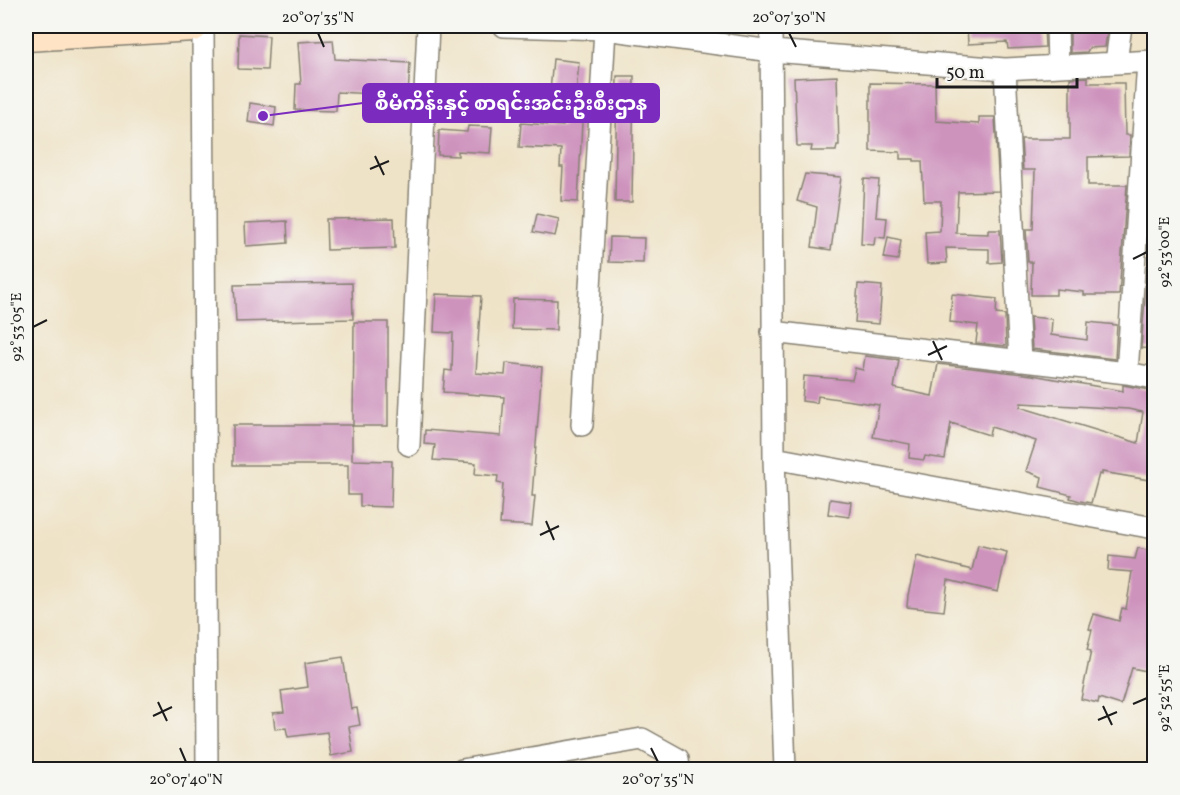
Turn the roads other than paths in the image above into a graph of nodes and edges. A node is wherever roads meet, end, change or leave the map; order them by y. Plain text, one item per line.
1 (193, 26) edge
2 (203, 26) edge
3 (428, 26) edge
4 (504, 26) edge
5 (771, 26) edge
6 (1057, 26) edge
7 (1121, 26) edge
8 (605, 29) junction
9 (26, 36) edge
10 (772, 51) junction
11 (1116, 62) junction
12 (1151, 62) edge
13 (1058, 66) junction
14 (1005, 69) junction
15 (772, 332) junction
16 (1020, 361) junction
17 (1127, 373) junction
18 (1155, 378) edge
19 (582, 425) dead end
20 (409, 445) dead end
21 (774, 458) junction
22 (1155, 528) edge
23 (207, 770) edge
24 (462, 770) edge
25 (679, 770) edge
26 (785, 770) edge

1 - 9 street
2 - 23 street
3 - 20 street
4 - 8 street
5 - 10 street
6 - 13 street
7 - 11 street
8 - 10 street
8 - 19 street
10 - 14 street
10 - 15 street
11 - 12 street
11 - 13 street
12 - 17 street
13 - 14 street
14 - 16 street
15 - 16 street
15 - 21 street
16 - 17 street
17 - 18 street
21 - 22 street
21 - 26 street
24 - 25 street

